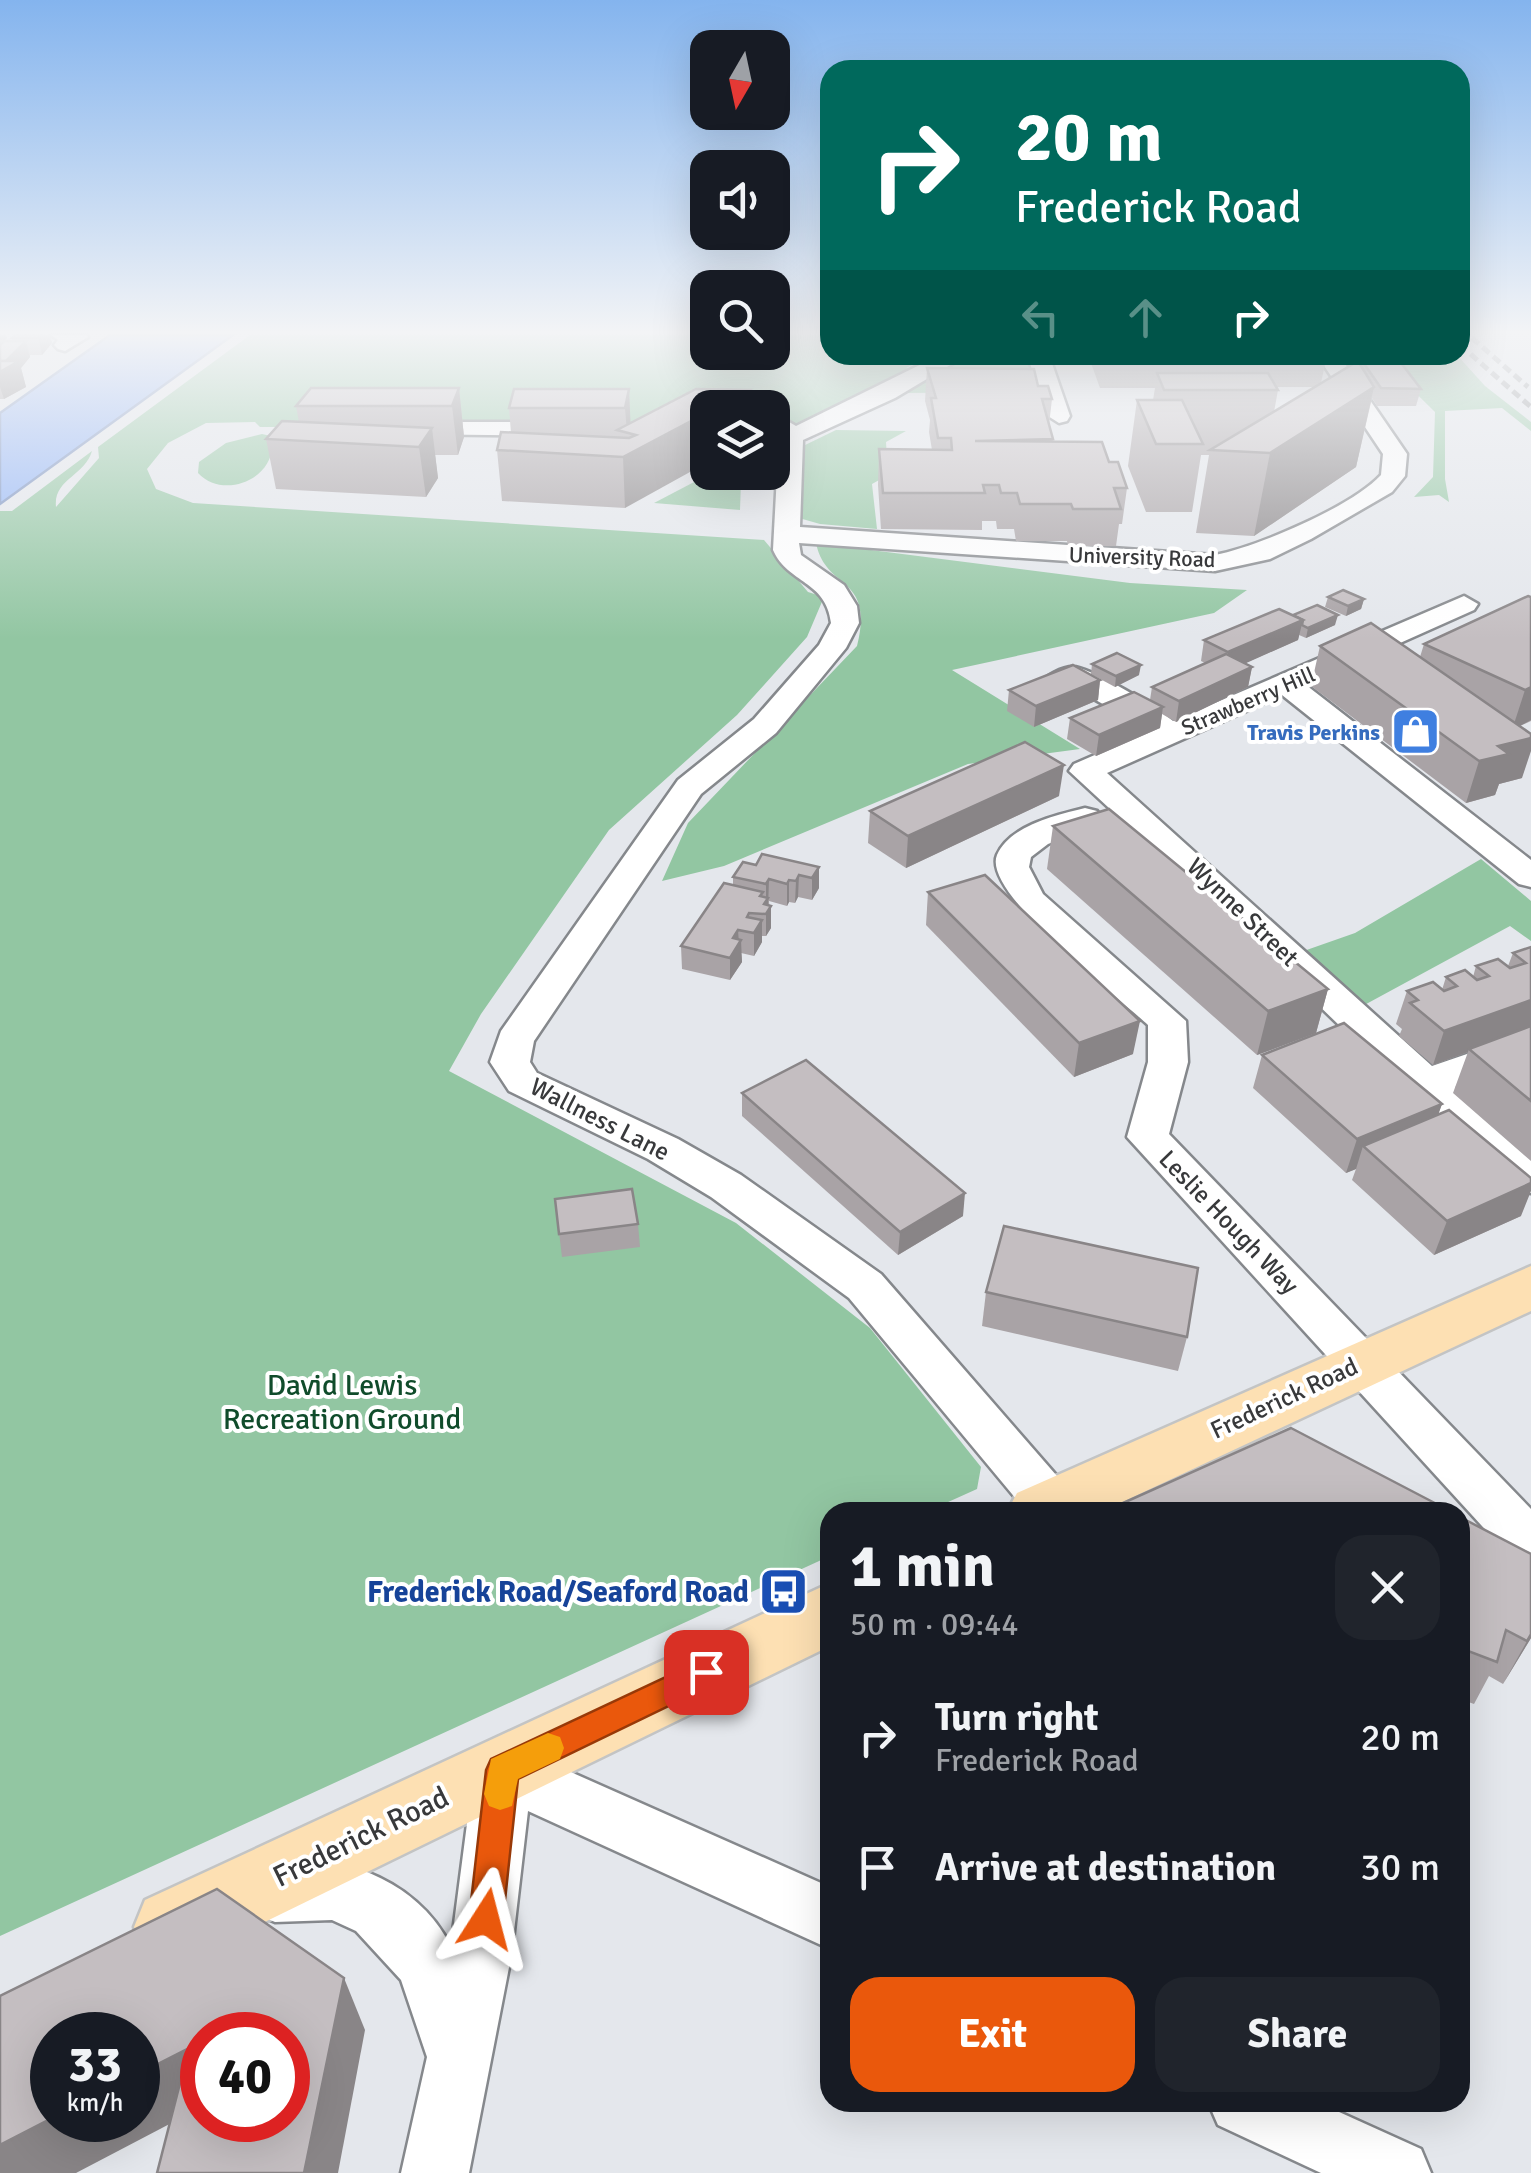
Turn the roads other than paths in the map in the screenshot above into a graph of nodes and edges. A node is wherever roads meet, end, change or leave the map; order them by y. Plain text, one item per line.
1 (1383, 436) edge
2 (786, 490) edge
3 (788, 534) junction
4 (1464, 604) dead end
5 (1288, 684) junction
6 (1031, 694) edge
7 (1176, 732) junction
8 (1085, 771) joint
9 (1085, 818) edge
10 (1531, 877) edge
11 (1531, 1045) edge
12 (1424, 1084) junction
13 (1531, 1178) edge
14 (1531, 1288) edge
15 (1362, 1362) junction
16 (1040, 1502) edge
17 (1061, 1502) edge
18 (1531, 1544) edge
19 (820, 1618) edge
20 (502, 1770) junction
21 (245, 1892) junction
22 (820, 1913) edge
23 (123, 1950) edge
24 (458, 2054) junction
25 (1262, 2112) edge
26 (435, 2173) edge
27 (1398, 2173) edge

1 - 3 street, University Road
2 - 3 street
3 - 16 street, Wallness Lane
4 - 5 street, Strawberry Hill
5 - 7 street, Strawberry Hill
5 - 10 street
6 - 7 street
7 - 8 street, Strawberry Hill
8 - 12 street, Wynne Street
9 - 15 street, Leslie Hough Way
11 - 12 street
12 - 13 street, Wynne Street
14 - 15 main road, Frederick Road
15 - 17 main road, Frederick Road
15 - 18 street
19 - 20 main road, Frederick Road
20 - 21 main road, Frederick Road
20 - 22 street
20 - 24 street
21 - 23 main road, Frederick Road
21 - 24 street
24 - 26 street
25 - 27 street

